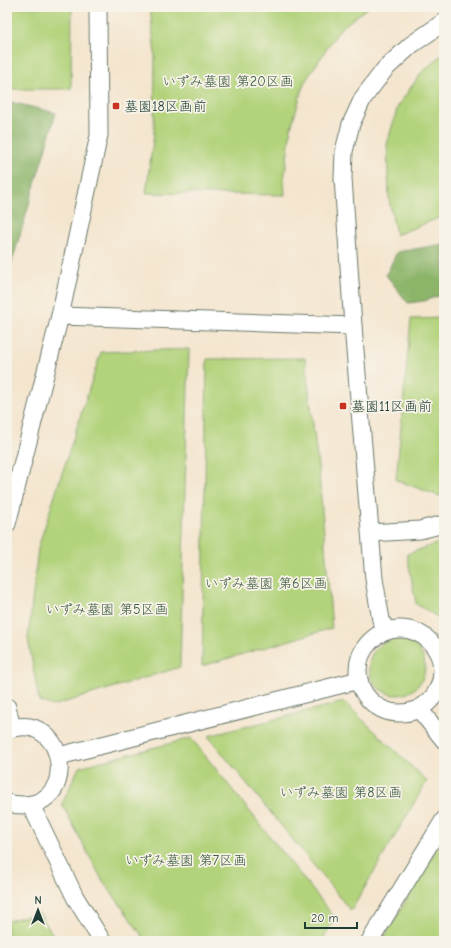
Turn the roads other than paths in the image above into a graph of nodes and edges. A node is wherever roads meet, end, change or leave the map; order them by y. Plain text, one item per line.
1 (98, 7) edge
2 (444, 22) edge
3 (60, 316) junction
4 (353, 326) junction
5 (7, 524) edge
6 (444, 524) edge
7 (371, 533) junction
8 (386, 632) junction
9 (442, 658) edge
10 (359, 680) junction
11 (7, 707) edge
12 (419, 709) junction
13 (9, 729) edge
14 (444, 740) edge
15 (59, 756) junction
16 (7, 803) edge
17 (31, 805) junction
18 (444, 820) edge
19 (102, 941) edge
20 (370, 941) edge

1 - 3 street
2 - 4 street
3 - 4 street
3 - 5 street
4 - 7 street
6 - 7 street
7 - 8 street
8 - 9 street
8 - 10 street
9 - 12 street
10 - 12 street
10 - 15 street
11 - 13 street
12 - 14 street
13 - 15 street
15 - 17 street
16 - 17 street
17 - 19 street
18 - 20 street

